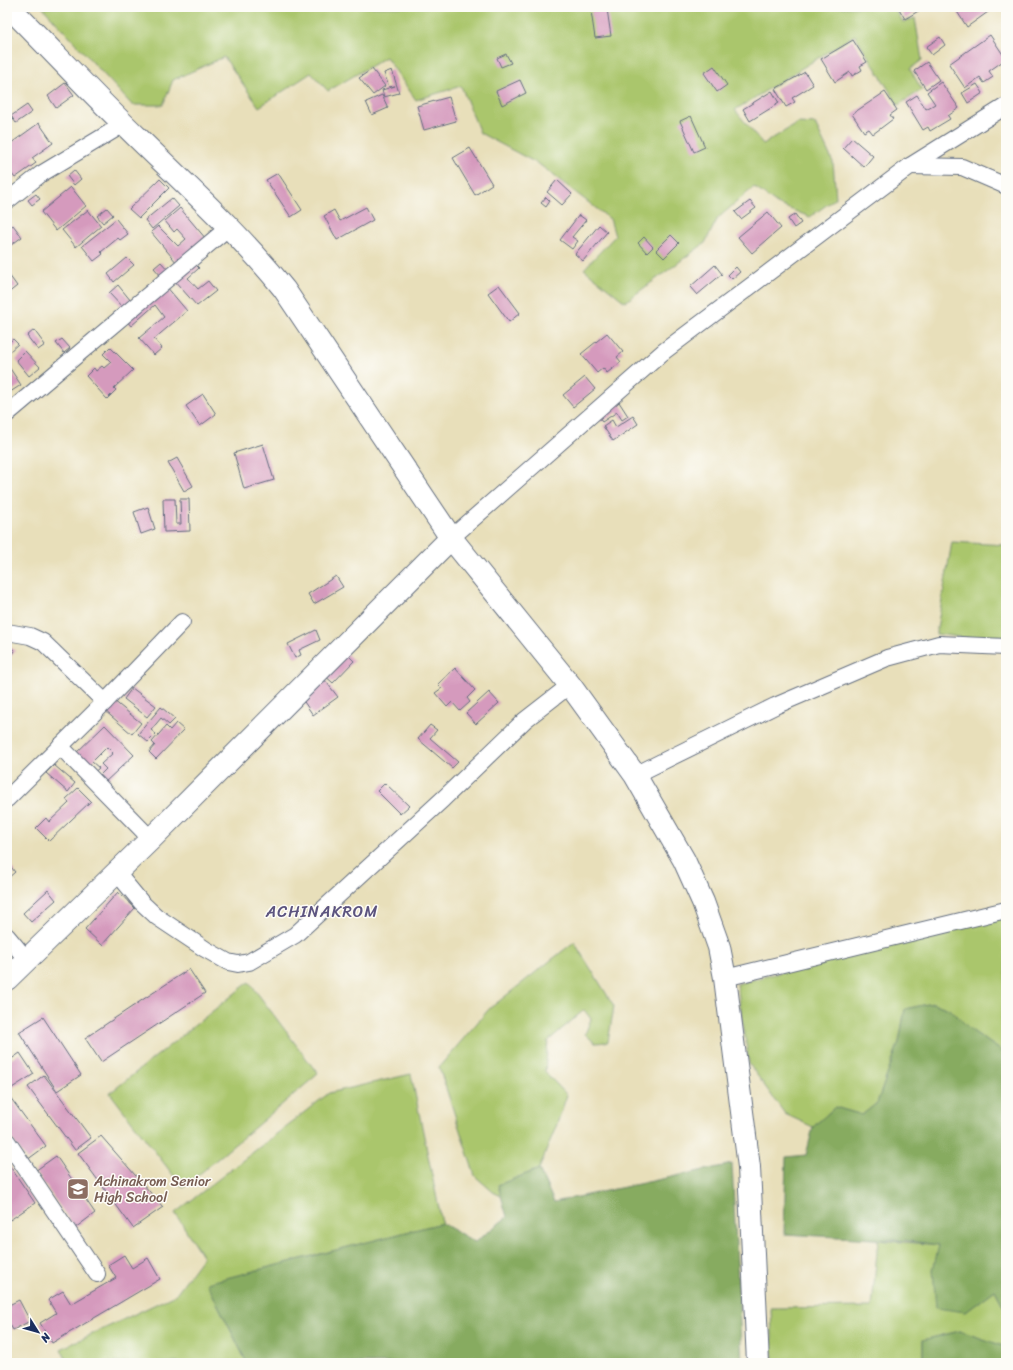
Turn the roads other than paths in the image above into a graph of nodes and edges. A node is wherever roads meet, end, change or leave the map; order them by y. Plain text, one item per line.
1 (9, 7) edge
2 (1006, 106) edge
3 (124, 124) junction
4 (910, 166) junction
5 (1006, 186) edge
6 (7, 202) edge
7 (229, 227) junction
8 (7, 414) edge
9 (451, 538) junction
10 (182, 622) dead end
11 (7, 632) edge
12 (1006, 647) edge
13 (570, 685) junction
14 (105, 702) junction
15 (60, 746) junction
16 (635, 775) junction
17 (7, 799) edge
18 (151, 838) junction
19 (117, 873) junction
20 (1006, 910) edge
21 (7, 936) edge
22 (27, 960) junction
23 (725, 978) junction
24 (7, 979) edge
25 (7, 1141) edge
26 (97, 1274) dead end
27 (758, 1363) edge

1 - 3 street
2 - 4 street
3 - 6 street
3 - 7 street
4 - 5 street
4 - 9 street
7 - 8 street
7 - 9 street
9 - 13 street
9 - 18 street
10 - 14 street
11 - 14 street
12 - 16 street
13 - 16 street
13 - 19 street
14 - 15 street
15 - 17 street
15 - 18 street
16 - 23 street
18 - 19 street
19 - 22 street
20 - 23 street
21 - 22 street
22 - 24 street
23 - 27 street
25 - 26 street

